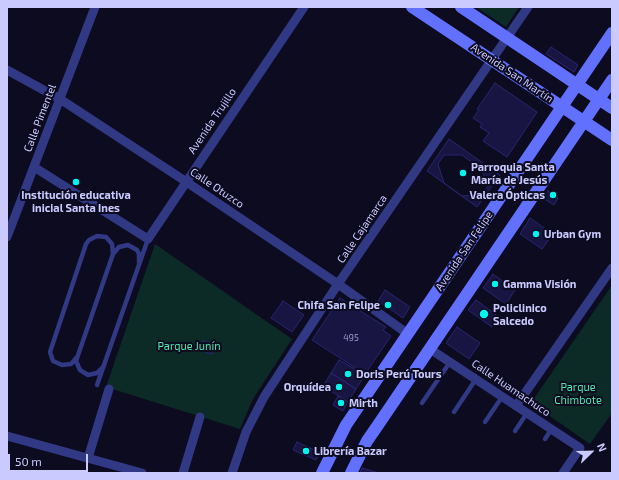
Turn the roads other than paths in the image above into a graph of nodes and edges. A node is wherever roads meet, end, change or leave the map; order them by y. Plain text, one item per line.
1 (96, 7) edge
2 (304, 7) edge
3 (412, 7) edge
4 (461, 7) edge
5 (528, 7) edge
6 (612, 33) edge
7 (507, 38) junction
8 (491, 60) junction
9 (7, 70) edge
10 (612, 80) edge
11 (577, 84) junction
12 (60, 99) junction
13 (599, 99) junction
14 (562, 106) junction
15 (612, 108) edge
16 (584, 121) junction
17 (612, 140) edge
18 (34, 167) junction
19 (186, 182) junction
20 (10, 223) edge
21 (7, 236) edge
22 (148, 239) junction
23 (113, 254) junction
24 (140, 263) junction
25 (612, 268) edge
26 (338, 284) junction
27 (408, 334) junction
28 (430, 349) junction
29 (77, 357) junction
30 (450, 362) junction
31 (104, 366) junction
32 (476, 380) junction
33 (97, 385) dead end
34 (109, 389) dead end
35 (502, 397) junction
36 (422, 403) dead end
37 (516, 406) junction
38 (454, 412) dead end
39 (527, 413) junction
40 (200, 417) dead end
41 (485, 422) dead end
42 (551, 430) junction
43 (516, 431) dead end
44 (7, 436) edge
45 (545, 439) dead end
46 (88, 458) junction
47 (142, 473) edge
48 (183, 473) edge
49 (232, 473) edge
50 (322, 473) edge
51 (351, 473) edge
52 (563, 473) edge

1 - 12 street, Calle Pimentel
2 - 19 street, Avenida Trujillo
3 - 8 main road, Avenida San Martín
4 - 7 main road
5 - 7 street, Calle Cajamarca
6 - 11 main road, Avenida San Felipe
7 - 8 street, Calle Cajamarca
7 - 11 main road
8 - 14 main road, Avenida San Martín
8 - 26 street, Calle Cajamarca
9 - 12 street, Calle Otuzco
10 - 13 main road
11 - 13 main road
11 - 14 main road, Avenida San Felipe
12 - 18 street, Calle Pimentel
12 - 19 street, Calle Otuzco
13 - 15 main road
13 - 16 main road
14 - 16 main road, Avenida San Martín
14 - 27 main road, Avenida San Felipe
16 - 17 main road, Avenida San Martín
16 - 28 main road
18 - 20 street, Calle Pimentel
18 - 22 street
19 - 22 street, Avenida Trujillo
19 - 26 street, Calle Otuzco
20 - 21 street, Calle Pimentel
22 - 24 lane, Avenida Trujillo
23 - 24 lane
23 - 29 lane
23 - 29 lane
24 - 31 lane, Avenida Trujillo
25 - 37 street
26 - 27 street, Calle Otuzco
26 - 49 street, Calle Cajamarca
27 - 50 main road, Avenida San Felipe
28 - 30 street, Calle Huamachuco
28 - 51 main road
29 - 31 lane
30 - 32 street, Calle Huamachuco
30 - 36 lane
31 - 33 lane, Avenida Trujillo
32 - 35 street, Calle Huamachuco
32 - 38 lane
34 - 46 street
35 - 37 street, Calle Huamachuco
35 - 41 lane
37 - 39 street, Calle Huamachuco
39 - 42 street, Calle Huamachuco
39 - 43 lane
40 - 48 street
42 - 45 lane
42 - 52 street, Calle Huamachuco
44 - 46 street
46 - 47 street

